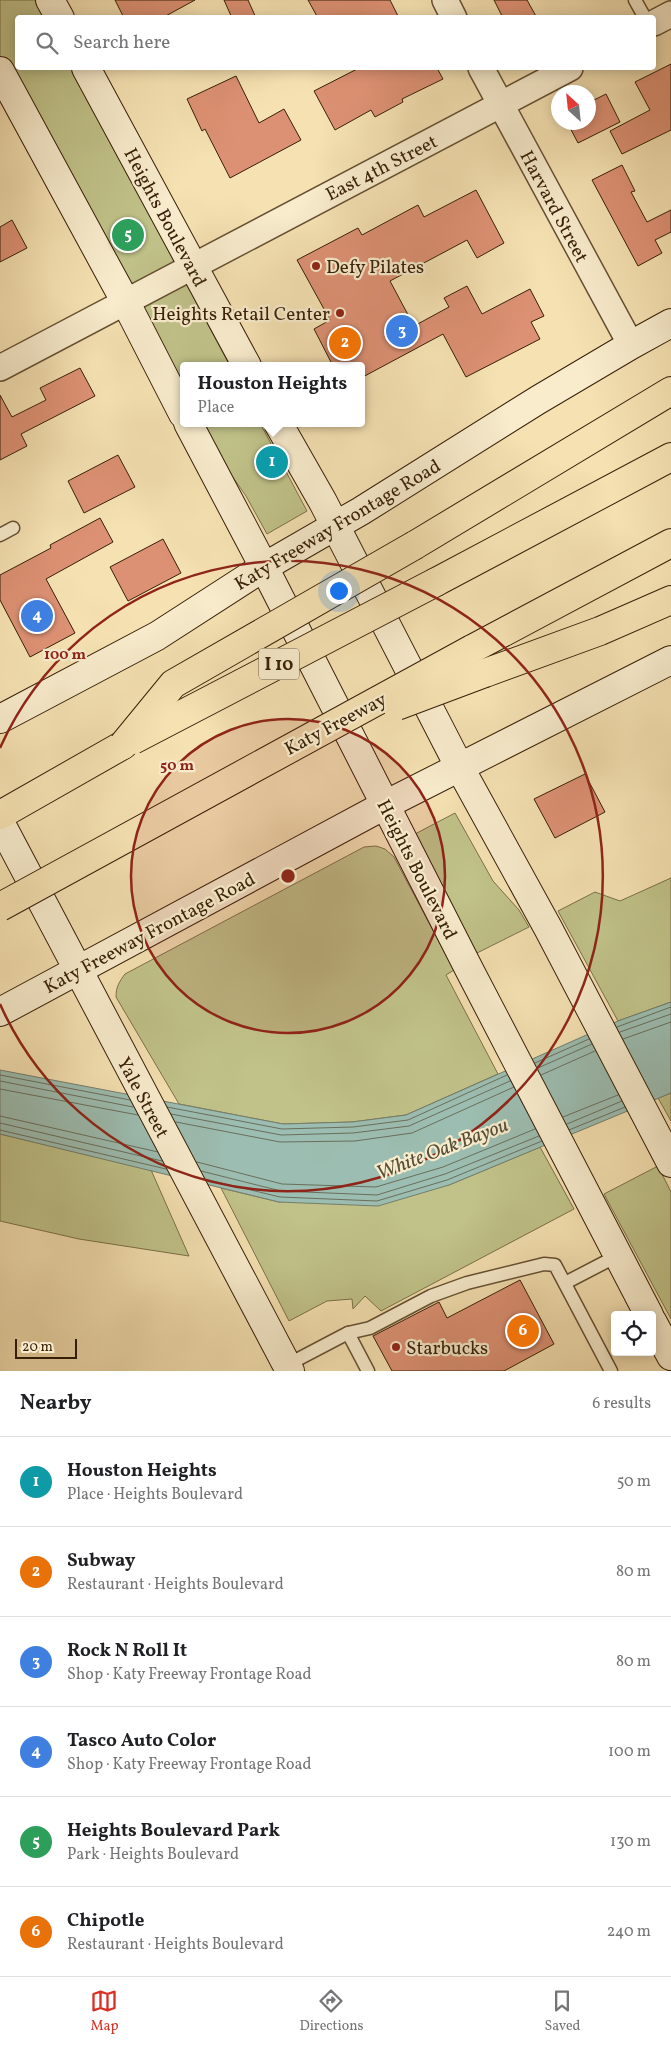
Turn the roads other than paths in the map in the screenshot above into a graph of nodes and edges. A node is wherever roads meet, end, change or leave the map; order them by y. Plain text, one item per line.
1 (50, 0) edge
2 (445, 0) edge
3 (635, 0) edge
4 (671, 14) edge
5 (58, 15) edge
6 (452, 15) edge
7 (643, 15) edge
8 (656, 22) edge
9 (87, 70) edge
10 (482, 70) edge
11 (566, 70) edge
12 (0, 71) edge
13 (501, 105) junction
14 (191, 266) junction
15 (125, 301) junction
16 (671, 323) edge
17 (631, 345) junction
18 (244, 362) edge
19 (0, 368) edge
20 (671, 391) edge
21 (180, 408) edge
22 (190, 427) edge
23 (280, 427) edge
24 (671, 457) edge
25 (335, 526) junction
26 (13, 528) dead end
27 (0, 535) edge
28 (671, 542) edge
29 (264, 567) junction
30 (671, 600) edge
31 (671, 660) edge
32 (0, 719) edge
33 (304, 740) junction
34 (123, 745) junction
35 (460, 768) junction
36 (385, 805) junction
37 (0, 815) edge
38 (0, 822) edge
39 (0, 907) edge
40 (79, 969) junction
41 (0, 1012) edge
42 (671, 1162) edge
43 (617, 1256) junction
44 (565, 1283) junction
45 (647, 1311) edge
46 (656, 1328) edge
47 (348, 1333) junction
48 (671, 1356) edge
49 (289, 1368) edge
50 (368, 1371) edge
51 (611, 1371) edge

1 - 5 main road
2 - 6 street
3 - 7 lane
4 - 8 street
9 - 14 main road, Heights Boulevard
10 - 13 street, Harvard Street
11 - 13 street, East 4th Street
12 - 15 main road
13 - 14 street, East 4th Street
13 - 17 street, Harvard Street
14 - 15 street, East 4th Street
14 - 18 main road, Heights Boulevard
15 - 19 street, East 4th Street
15 - 21 main road
16 - 17 main road, Katy Freeway Frontage Road
17 - 25 main road, Katy Freeway Frontage Road
20 - 34 highway, bridge
22 - 29 main road, Heights Boulevard
23 - 25 main road
24 - 34 highway, I 10, bridge
25 - 29 main road, Katy Freeway Frontage Road
25 - 35 main road
26 - 27 lane
28 - 33 highway, Katy Freeway, bridge
29 - 32 main road, Katy Freeway Frontage Road
29 - 36 main road, Heights Boulevard
30 - 33 highway, bridge
31 - 35 main road, Katy Freeway Frontage Road
33 - 39 highway, Katy Freeway, bridge
34 - 37 highway, I 10
35 - 36 main road, Katy Freeway Frontage Road
35 - 42 main road
36 - 40 main road, Katy Freeway Frontage Road
36 - 43 main road, Heights Boulevard
38 - 40 main road, Yale Street
40 - 41 main road, Katy Freeway Frontage Road
40 - 49 main road, Yale Street
43 - 44 lane
43 - 45 main road, Heights Boulevard
44 - 47 lane
44 - 51 lane
46 - 48 main road
47 - 49 lane
47 - 50 lane

